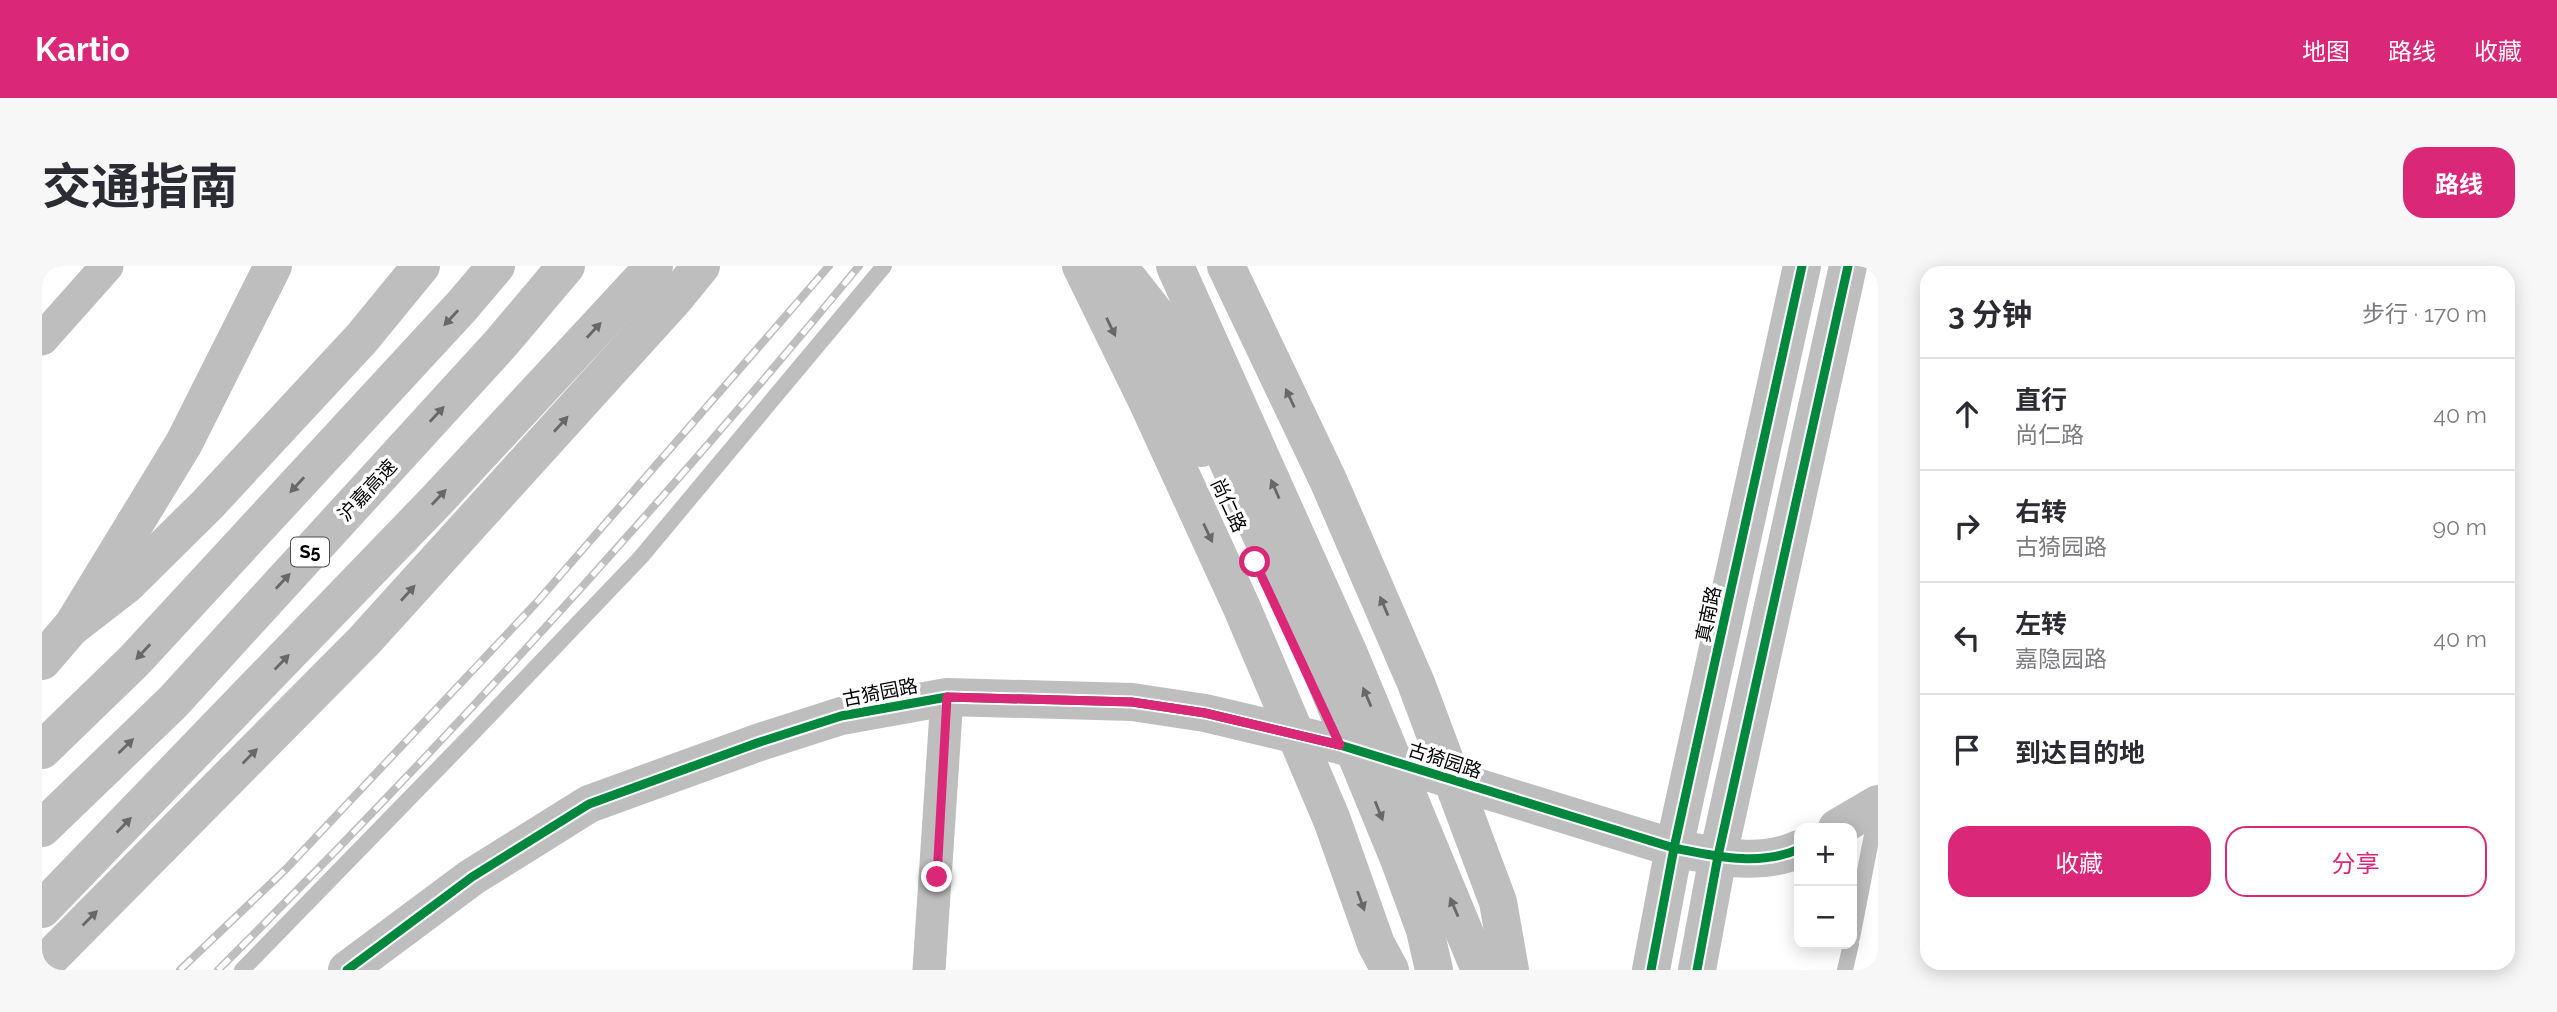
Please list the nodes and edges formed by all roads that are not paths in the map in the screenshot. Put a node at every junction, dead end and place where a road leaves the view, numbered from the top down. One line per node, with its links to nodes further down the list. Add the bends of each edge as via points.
1 (107, 266): 15 (street)
2 (273, 266): 17 (main road, via 177,454 73,625)
3 (421, 266): 16 (main road, via 362,338 208,504 126,585)
4 (496, 266): 20 (main road, one-way to 20, via 134,661)
5 (566, 266): 23 (main road, 沪嘉高速 / S5, one-way to 5, via 173,702)
6 (654, 266): 27 (main road, one-way to 6, via 429,509)
7 (701, 266): 30 (main road, one-way to 7, via 364,641)
8 (884, 266): 31 (lane, via 641,557)
9 (1081, 266): 34 (main road, one-way to 34, via 1242,608)
10 (1117, 266): 19 (main road, 尚仁路); 35 (main road, one-way to 35, via 1169,331 1313,650 1399,859)
11 (1175, 266): 36 (main road, one-way to 11, via 1349,654)
12 (1226, 266): 37 (main road, one-way to 12, via 1498,902 1416,682 1328,480)
13 (1802, 266): 24 (main road, 真南路)
14 (1848, 266): 26 (main road)
15 (42, 339)
16 (42, 650)
17 (42, 661)
18 (947, 697): 19 (main road, 古猗园路, via 1132,702 1205,713); 32 (main road, 古猗园路, via 841,716 589,804 472,877); 33 (street)
19 (1340, 745): 24 (main road, 古猗园路)
20 (42, 751)
21 (1878, 804): 22 (main road); 28 (lane)
22 (1846, 823)
23 (42, 828)
24 (1674, 848): 26 (main road, 古猗园路); 38 (main road, 真南路)
25 (1794, 850): 26 (main road, 古猗园路, via 1759,859)
26 (1718, 856): 39 (main road)
27 (42, 909)
28 (1857, 912)
29 (1850, 949): 40 (lane)
30 (42, 966)
31 (242, 970)
32 (347, 970)
33 (929, 970)
34 (1390, 970)
35 (1434, 970)
36 (1480, 970)
37 (1510, 970)
38 (1651, 970)
39 (1697, 970)
40 (1846, 970)

